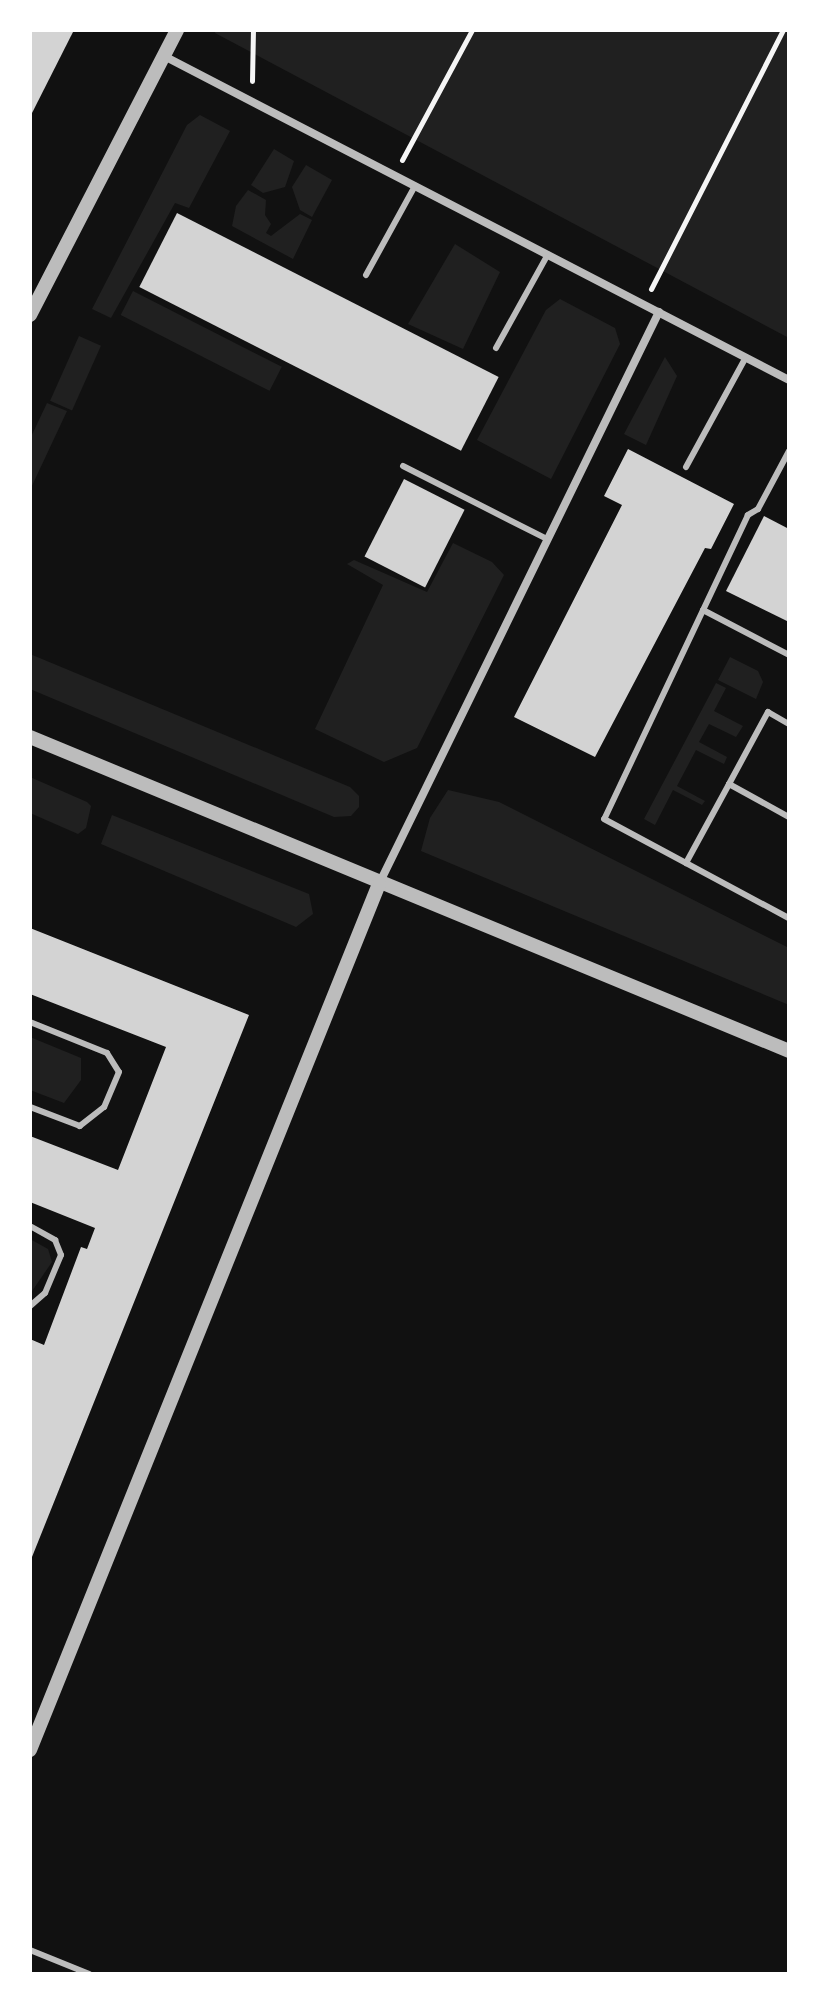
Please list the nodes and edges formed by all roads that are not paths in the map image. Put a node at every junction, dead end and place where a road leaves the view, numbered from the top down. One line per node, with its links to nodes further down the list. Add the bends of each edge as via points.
1 (177, 30): 2 (street)
2 (164, 56): 3 (street); 7 (street)
3 (415, 186): 4 (street); 5 (lane)
4 (548, 254): 6 (street); 8 (lane)
5 (366, 275)
6 (659, 312): 9 (street); 14 (street)
7 (30, 315)
8 (496, 348)
9 (746, 357): 10 (street); 13 (lane)
10 (789, 380)
11 (789, 451): 15 (lane, via 758,509 748,515)
12 (403, 466): 14 (lane)
13 (686, 467)
14 (545, 538): 22 (street)
15 (703, 610): 16 (lane); 21 (lane, via 604,819)
16 (789, 655)
17 (789, 724): 19 (lane, via 768,712)
18 (30, 737): 22 (street)
19 (729, 784): 20 (lane); 21 (lane)
20 (789, 817)
21 (686, 863): 23 (lane)
22 (379, 884): 25 (street); 29 (street)
23 (789, 918)
24 (30, 1022): 26 (lane, via 107,1053 119,1072 104,1107 80,1126)
25 (789, 1051)
26 (30, 1107)
27 (30, 1226): 28 (lane, via 55,1240 61,1255 45,1293)
28 (30, 1306)
29 (30, 1750)
30 (30, 1950): 31 (lane)
31 (89, 1974)

